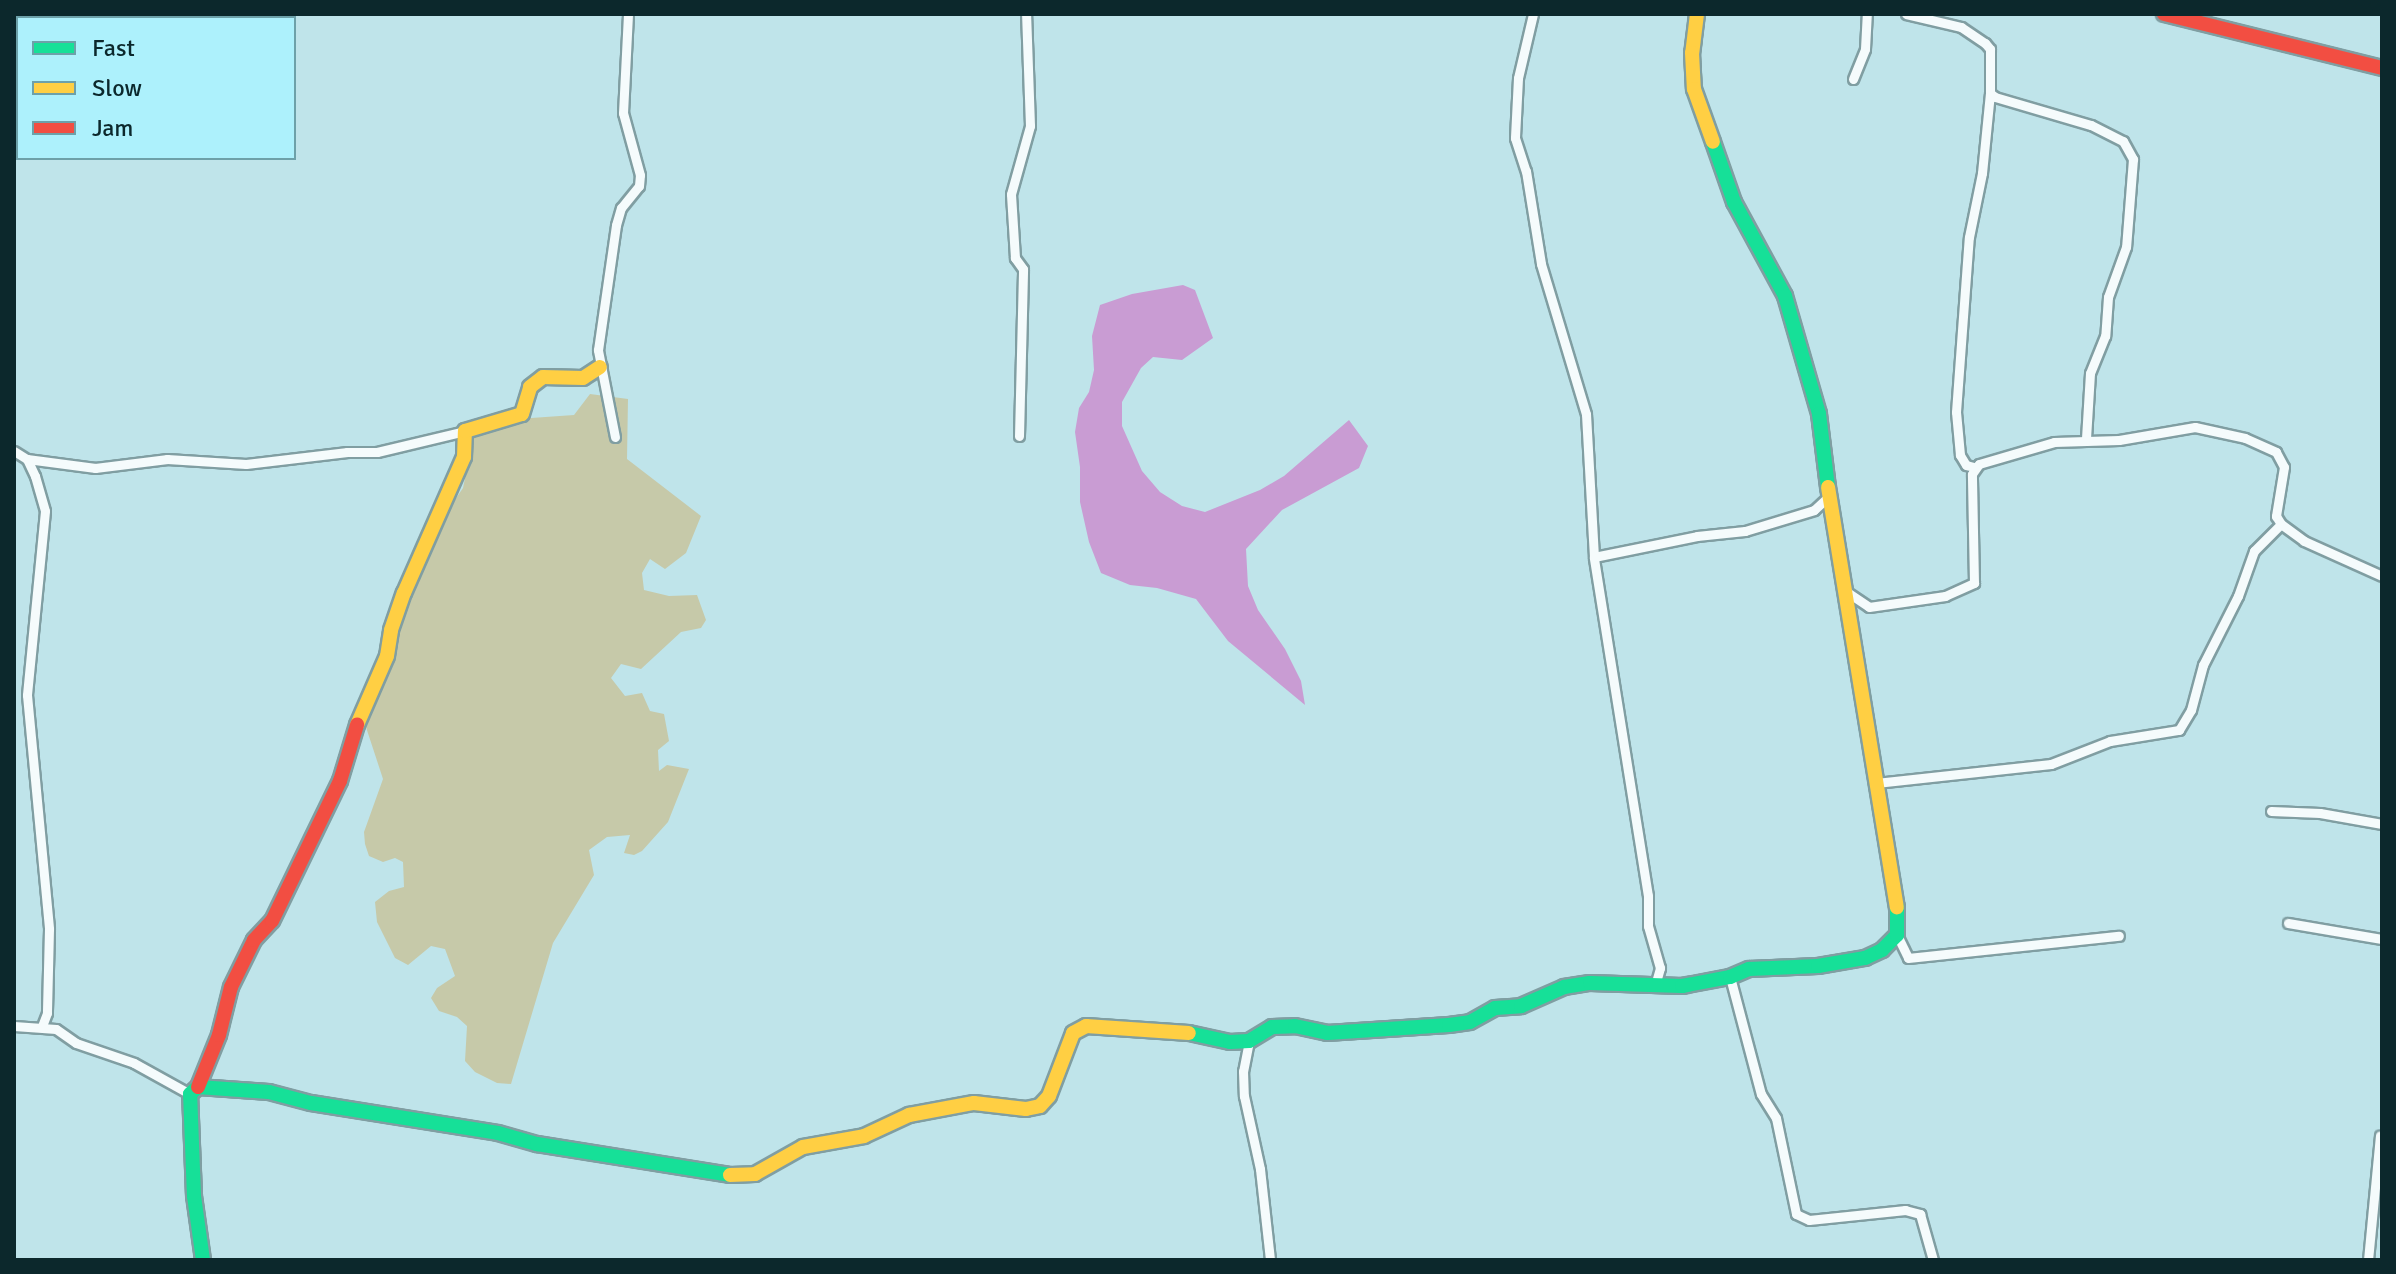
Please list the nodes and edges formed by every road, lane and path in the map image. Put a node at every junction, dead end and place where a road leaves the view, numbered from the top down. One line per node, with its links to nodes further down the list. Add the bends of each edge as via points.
1 (628, 14): 11 (street, via 623,113 640,175 616,225)
2 (1026, 14): 13 (street, via 1030,126 1011,194 1015,258 1023,269)
3 (1533, 14): 21 (street, via 1518,78 1515,138 1526,171 1541,264 1586,414)
4 (1697, 14): 19 (main road, via 1694,89 1734,202 1785,296 1819,414)
5 (1867, 14): 9 (street, via 1865,49)
6 (1906, 14): 10 (street, via 1961,27 1985,43 1990,49)
7 (2164, 14): 8 (main road)
8 (2382, 68)
9 (1853, 79)
10 (1990, 93): 15 (street, via 2005,102 2091,125 2123,141 2133,159 2126,247 2108,297 2105,336 2090,373); 18 (street, via 1969,237 1956,412 1960,455)
11 (600, 367): 12 (main road, via 583,378 543,377 530,387 522,414); 14 (street)
12 (465, 431): 17 (street, via 377,452 246,464 167,459 95,468); 36 (main road, via 464,457 404,593 387,656 360,714 340,781 272,921 254,940 231,987 219,1035)
13 (1019, 436)
14 (615, 437)
15 (2086, 439): 18 (street, via 2054,442); 20 (street, via 2119,440 2195,427 2259,442 2276,452 2284,467 2276,516)
16 (14, 451): 17 (street)
17 (27, 459): 34 (street, via 45,511 27,684 49,929 47,1013)
18 (1974, 467): 23 (street, via 1974,583 1945,596 1869,607)
19 (1829, 496): 21 (street, via 1814,510 1745,531); 23 (main road)
20 (2281, 524): 22 (street, via 2304,541); 24 (street, via 2254,551 2179,730 2110,741 2051,764)
21 (1594, 557): 32 (street, via 1648,896 1648,926 1660,968)
22 (2382, 576)
23 (1844, 590): 24 (main road)
24 (1876, 783): 28 (main road)
25 (2271, 811): 26 (street)
26 (2382, 824)
27 (2288, 923): 30 (street)
28 (1897, 935): 29 (street, via 1908,958); 31 (main road, via 1865,958 1749,969)
29 (2119, 936)
30 (2382, 939)
31 (1730, 977): 32 (main road, via 1682,986); 40 (street, via 1761,1094 1776,1118 1796,1214 1809,1220 1905,1210 1920,1214)
32 (1656, 982): 35 (main road, via 1564,987 1521,1006 1495,1008 1470,1022 1327,1033 1272,1027)
33 (14, 1026): 34 (street)
34 (42, 1026): 36 (street)
35 (1249, 1041): 36 (main road, via 1086,1026 1073,1033 1049,1096 1040,1106 974,1103 909,1115 864,1136 803,1147 740,1177 617,1159 269,1092); 39 (street, via 1244,1096 1260,1169)
36 (194, 1090): 38 (main road, via 194,1196)
37 (2380, 1136): 41 (street)
38 (203, 1260)
39 (1270, 1260)
40 (1933, 1260)
41 (2368, 1260)

